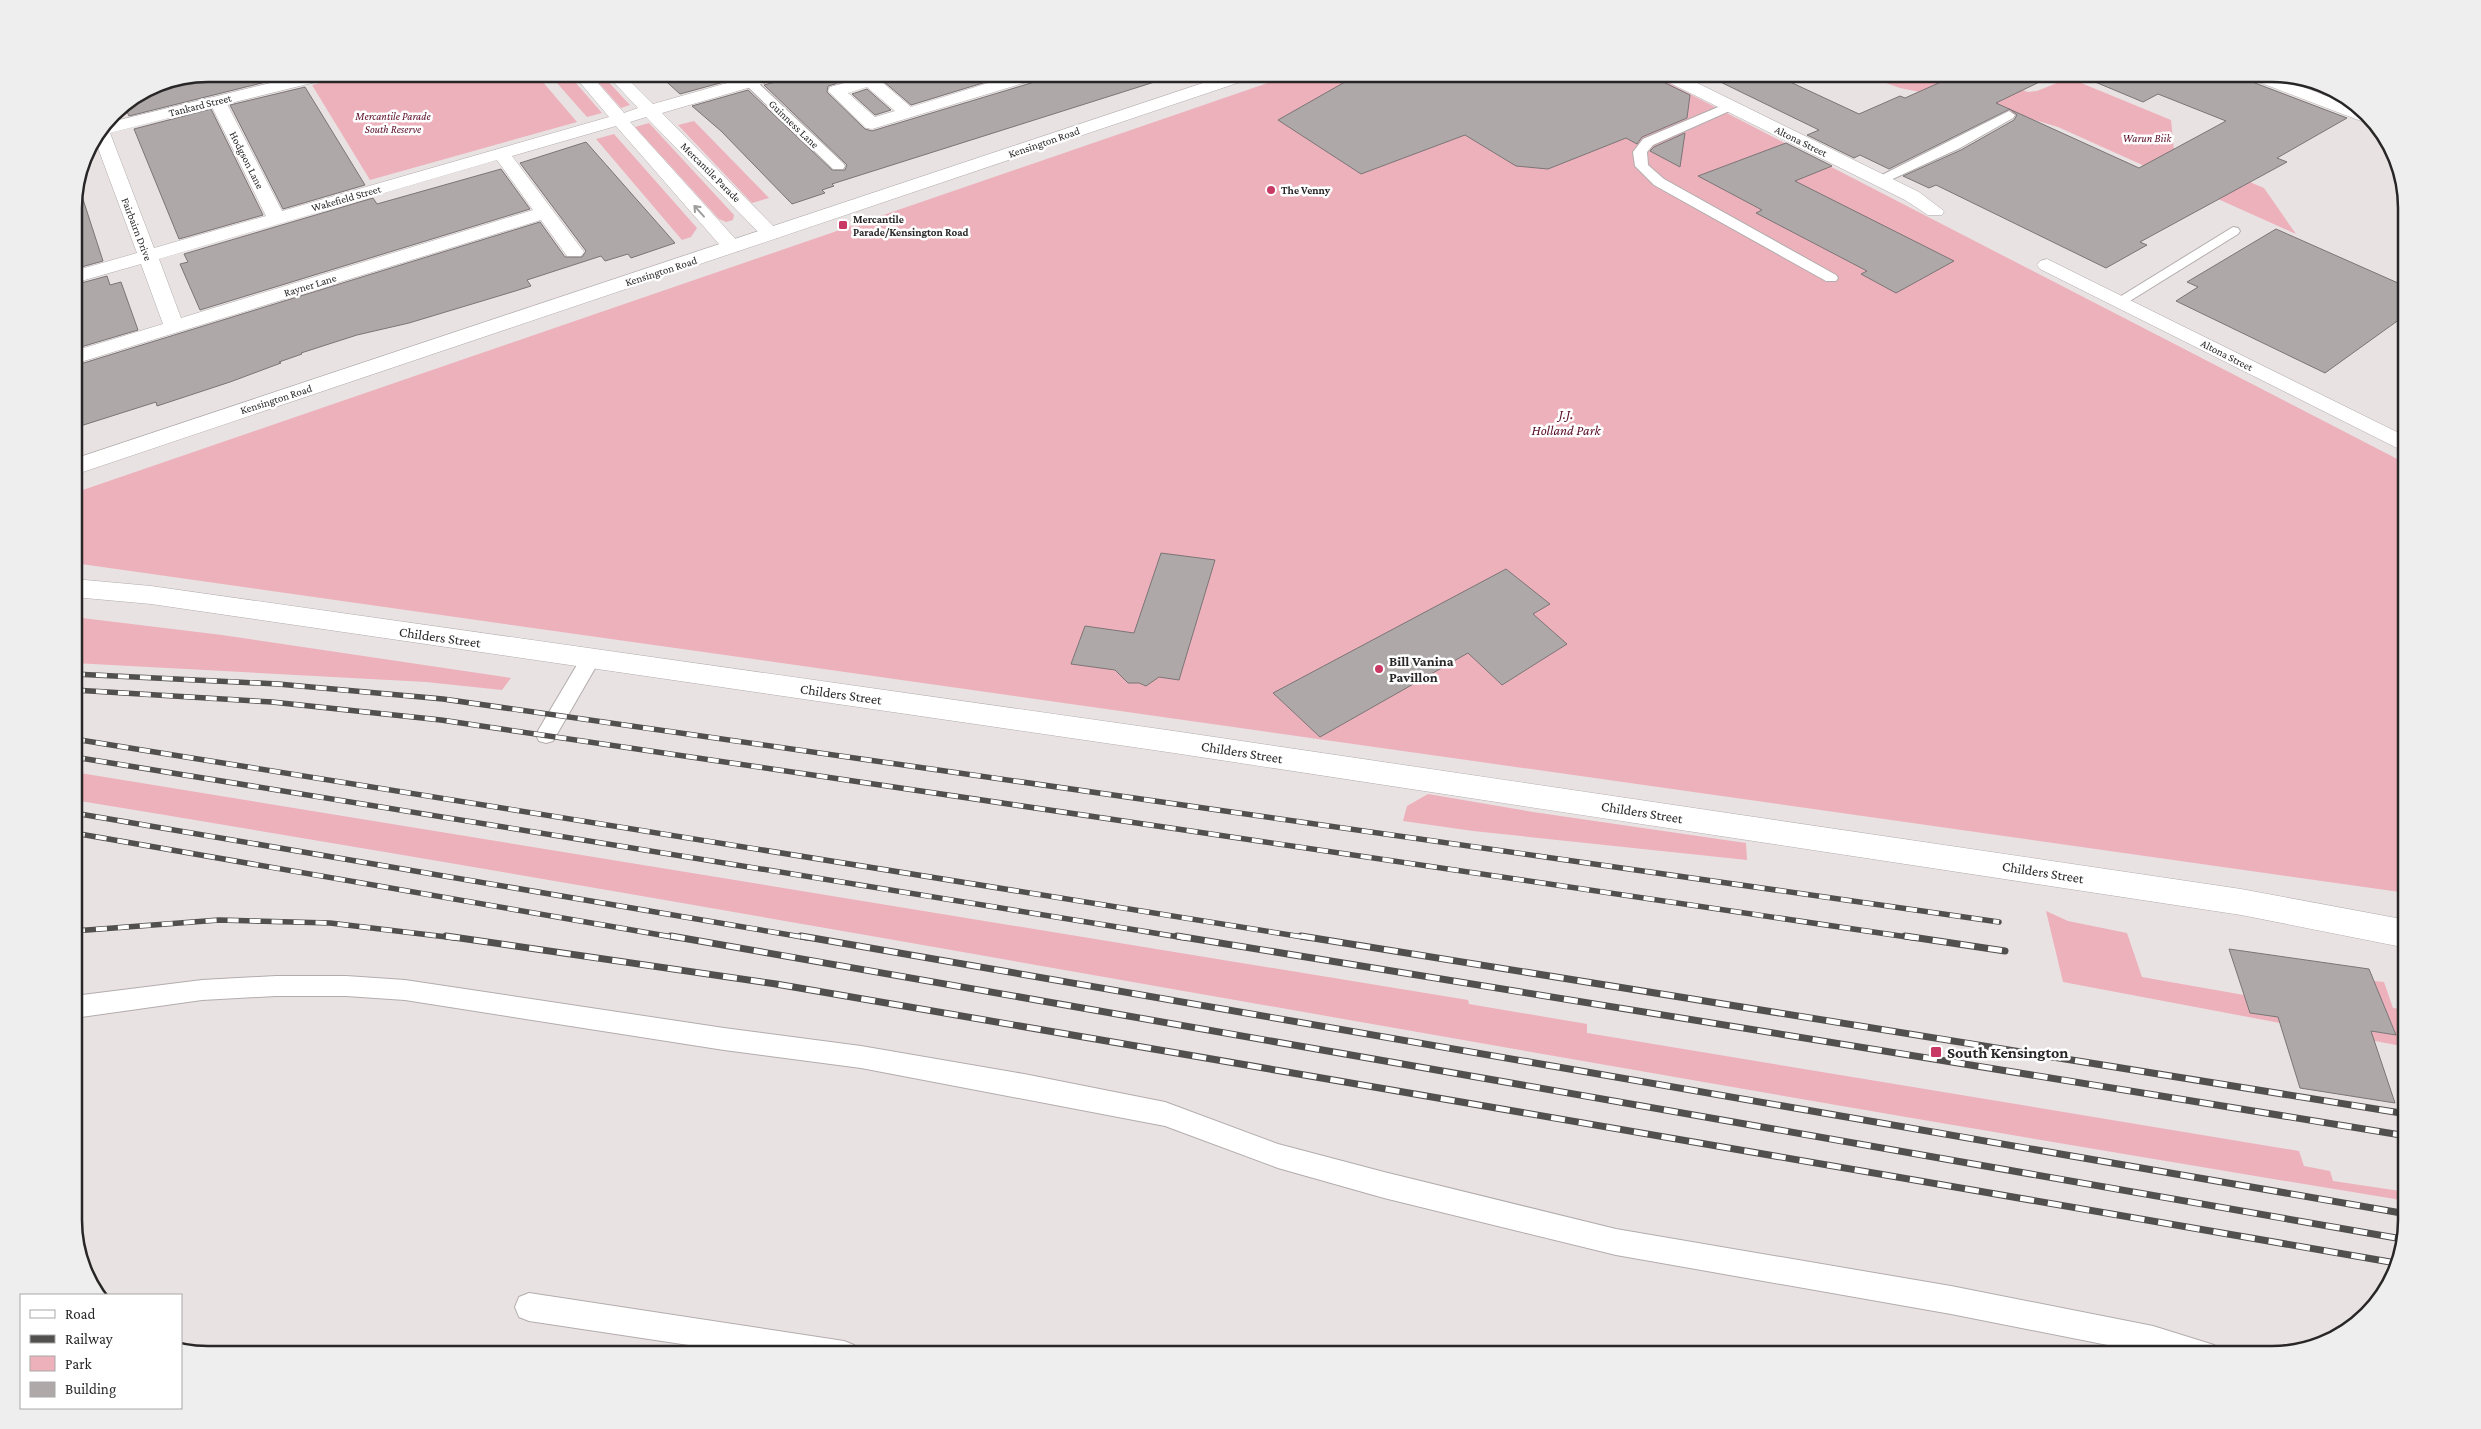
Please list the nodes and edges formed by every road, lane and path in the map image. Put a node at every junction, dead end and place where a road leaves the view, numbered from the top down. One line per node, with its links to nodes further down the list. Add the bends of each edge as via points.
1 (290, 83): 12 (street, Tankard Street)
2 (588, 83): 18 (street)
3 (623, 83): 14 (street, Mercantile Parade)
4 (742, 83): 14 (street)
5 (751, 83): 22 (lane, Guinness Lane)
6 (849, 83): 16 (street, via 836,92 872,124)
7 (872, 83): 16 (street)
8 (1005, 83): 16 (street)
9 (1219, 83): 28 (street, Kensington Road)
10 (1684, 83): 13 (street, Altona Street)
11 (2279, 83): 15 (street)
12 (217, 101): 19 (street, Tankard Street); 26 (street, Hodgson Lane)
13 (1730, 106): 23 (street, Altona Street); 34 (lane, via 1652,140 1640,152 1642,166 1655,180)
14 (649, 110): 18 (street); 28 (street, Mercantile Parade)
15 (2351, 111)
16 (908, 113)
17 (2009, 115): 23 (lane, via 1955,145)
18 (618, 119): 21 (street, Wakefield Street); 29 (street, one-way to 18)
19 (112, 128)
20 (105, 138): 31 (street, Fairbairn Drive)
21 (501, 154): 25 (street); 26 (street, Wakefield Street)
22 (838, 166)
23 (1879, 180): 24 (street, Altona Street)
24 (1935, 211)
25 (545, 212): 30 (street); 36 (street, Rayner Lane)
26 (277, 219): 31 (street, Wakefield Street)
27 (2233, 231): 35 (lane)
28 (771, 234): 29 (street, Kensington Road)
29 (732, 247): 39 (street, Kensington Road)
30 (574, 252)
31 (147, 256): 33 (street, Wakefield Street); 36 (street, Fairbairn Drive)
32 (2048, 265): 35 (street, Altona Street)
33 (83, 274)
34 (1832, 278)
35 (2120, 301): 38 (street, Altona Street)
36 (174, 326): 37 (street, Rayner Lane)
37 (83, 355)
38 (2398, 441)
39 (83, 464)
40 (83, 589): 41 (street, Childers Street)
41 (591, 658): 42 (lane); 43 (street, Childers Street, via 2221,899)
42 (546, 736)
43 (2398, 932)
44 (83, 1005): 47 (lane, via 220,989 276,986 385,988 861,1057 1165,1114 1278,1156 1616,1242 1951,1300)
45 (529, 1307): 46 (lane)
46 (785, 1346)
47 (2173, 1346)

